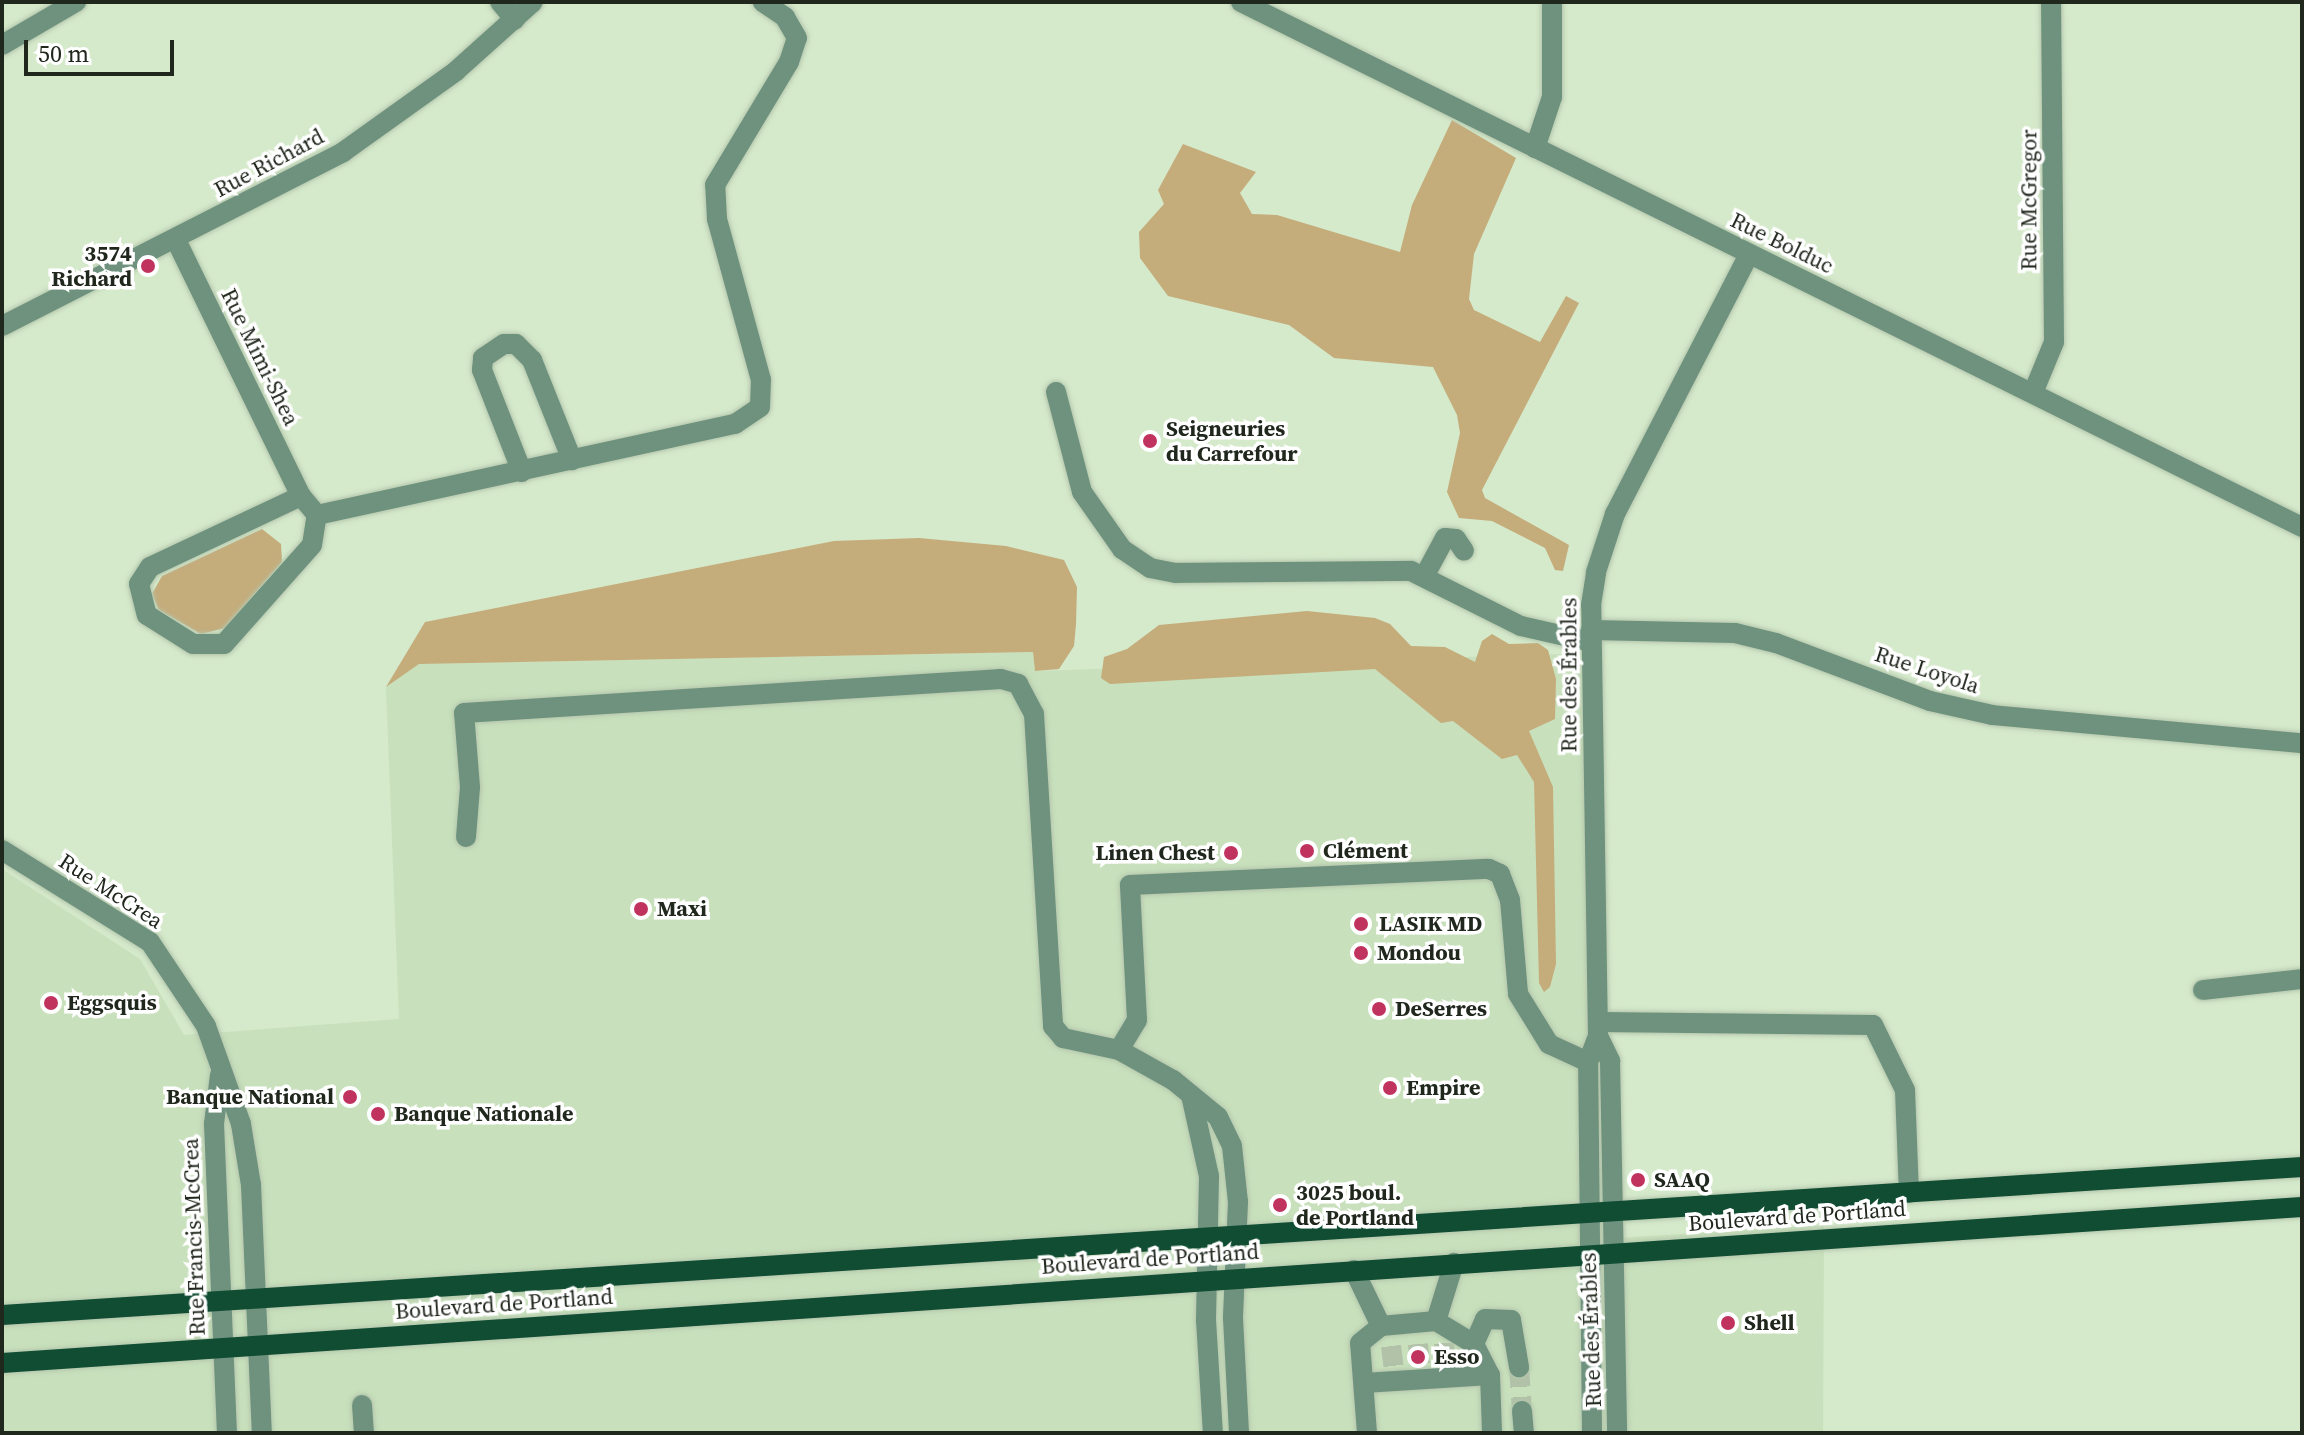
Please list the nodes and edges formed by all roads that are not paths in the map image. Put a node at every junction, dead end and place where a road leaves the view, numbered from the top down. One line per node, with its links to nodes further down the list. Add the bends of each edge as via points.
1 (76, 2): 9 (street)
2 (500, 2): 8 (street)
3 (533, 2): 8 (street, Rue Richard)
4 (763, 2): 16 (street, via 794,27 795,50 722,171 714,200 761,380 760,407 735,424)
5 (1241, 2): 10 (street, Rue Bolduc)
6 (1552, 2): 10 (street, via 1550,112)
7 (2051, 2): 15 (street, Rue McGregor, via 2054,342)
8 (515, 20): 11 (street, Rue Richard, via 456,71 343,152)
9 (2, 45)
10 (1535, 148): 12 (street, Rue Bolduc)
11 (176, 240): 13 (street, Rue Richard); 18 (street, Rue Mimi-Shea)
12 (1749, 254): 15 (street, Rue Bolduc); 23 (street, Rue des Érables, via 1615,514 1596,572)
13 (2, 326)
14 (1056, 392): 22 (street, Rue Loyola, via 1082,492 1122,549 1150,568 1176,573 1396,569)
15 (2033, 393): 20 (street, Rue Bolduc)
16 (572, 460): 17 (street); 17 (street, via 532,360 516,344 504,344 483,358 482,370)
17 (522, 472): 19 (street)
18 (301, 496): 19 (street, Rue Mimi-Shea); 19 (street, via 150,567 139,584 147,615 193,644 224,644 312,545)
19 (317, 515)
20 (2302, 527)
21 (1464, 551): 22 (street, via 1456,539 1445,538)
22 (1425, 575): 23 (street, Rue Loyola, via 1521,626)
23 (1591, 636): 24 (street, Rue Loyola, via 1735,633 1776,643 1930,701 1992,715); 29 (street, Rue des Érables)
24 (2302, 743)
25 (466, 837): 30 (street, via 470,787 464,713 1009,680 1028,697 1034,714 1053,1026 1063,1038)
26 (2, 850): 32 (street, Rue McCrea, via 150,942 195,1005)
27 (2302, 979): 28 (street)
28 (2203, 990)
29 (1598, 1029): 31 (street, Rue des Érables); 35 (street, via 1873,1025 1905,1090); 37 (street, Rue des Érables, via 1610,1061)
30 (1119, 1050): 31 (street, via 1137,1020 1130,885 1489,869 1500,874 1510,900 1518,994 1549,1044); 33 (street)
31 (1588, 1062): 38 (street, Rue des Érables)
32 (221, 1071): 47 (street, via 243,1139); 48 (street, Rue Francis-McCrea, via 214,1124)
33 (1191, 1095): 39 (street, via 1218,1117 1232,1146); 40 (street, via 1209,1176)
34 (2302, 1167): 35 (main road, Boulevard de Portland)
35 (1909, 1193): 37 (main road, Boulevard de Portland)
36 (2302, 1207): 41 (main road, Boulevard de Portland)
37 (1612, 1212): 38 (main road, Boulevard de Portland); 41 (street, Rue des Érables)
38 (1591, 1213): 39 (main road, Boulevard de Portland); 42 (street, Rue des Érables)
39 (1237, 1237): 40 (main road, Boulevard de Portland); 45 (street)
40 (1209, 1238): 46 (street); 47 (main road, Boulevard de Portland)
41 (1612, 1253): 42 (main road, Boulevard de Portland); 71 (street, Rue des Érables)
42 (1591, 1254): 43 (main road, Boulevard de Portland); 70 (street, Rue des Érables)
43 (1454, 1263): 44 (main road, Boulevard de Portland); 50 (street)
44 (1354, 1270): 45 (main road, Boulevard de Portland); 51 (street)
45 (1235, 1278): 46 (main road, Boulevard de Portland); 66 (street)
46 (1207, 1280): 54 (main road, Boulevard de Portland); 65 (street)
47 (259, 1298): 48 (main road, Boulevard de Portland); 54 (street)
48 (220, 1301): 49 (main road, Boulevard de Portland); 55 (street, Rue Francis-McCrea)
49 (2, 1315)
50 (1435, 1328): 51 (street); 52 (street); 53 (street)
51 (1387, 1333): 59 (street, via 1360,1343)
52 (1418, 1344)
53 (1474, 1344): 57 (street, via 1485,1319 1511,1320); 58 (street)
54 (260, 1345): 55 (main road, Boulevard de Portland); 63 (street)
55 (222, 1347): 56 (main road, Boulevard de Portland); 62 (street, Rue Francis-McCrea)
56 (2, 1363)
57 (1519, 1367)
58 (1490, 1375): 59 (street, via 1421,1373); 68 (street)
59 (1364, 1383): 67 (street)
60 (362, 1405): 64 (street)
61 (1522, 1411): 69 (street)
62 (227, 1433)
63 (262, 1433)
64 (364, 1433)
65 (1213, 1433)
66 (1239, 1433)
67 (1367, 1433)
68 (1492, 1433)
69 (1524, 1433)
70 (1592, 1433)
71 (1617, 1433)

